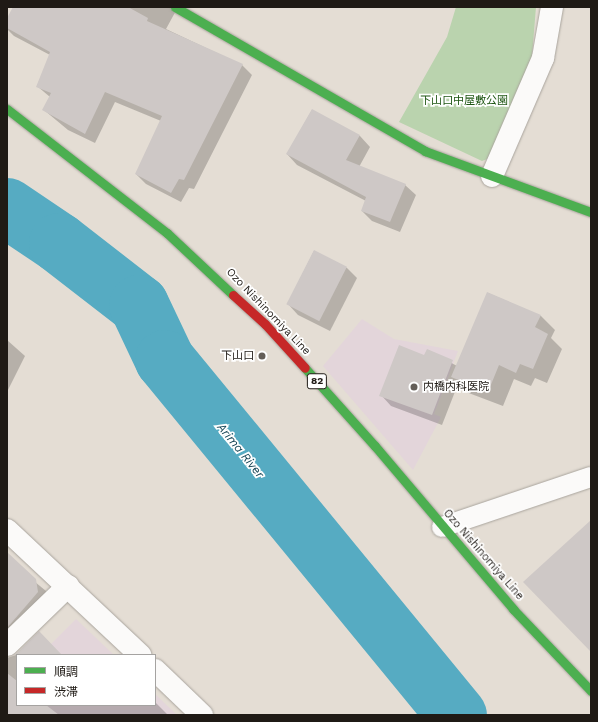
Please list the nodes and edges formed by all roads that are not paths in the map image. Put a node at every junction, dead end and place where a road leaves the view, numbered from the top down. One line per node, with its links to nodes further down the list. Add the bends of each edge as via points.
1 (552, 7): 4 (street, via 543,58)
2 (179, 8): 4 (main road, via 425,151)
3 (7, 109): 7 (main road, Ozo Nishinomiya Line / 82, via 105,182 226,286 298,360)
4 (492, 176): 5 (main road)
5 (591, 212)
6 (591, 477): 7 (lane)
7 (442, 527): 13 (main road, Ozo Nishinomiya Line / 82, via 513,609)
8 (7, 530): 9 (street)
9 (68, 586): 10 (street); 11 (street)
10 (7, 645)
11 (139, 654)
12 (156, 671): 14 (street)
13 (591, 691)
14 (202, 715)

